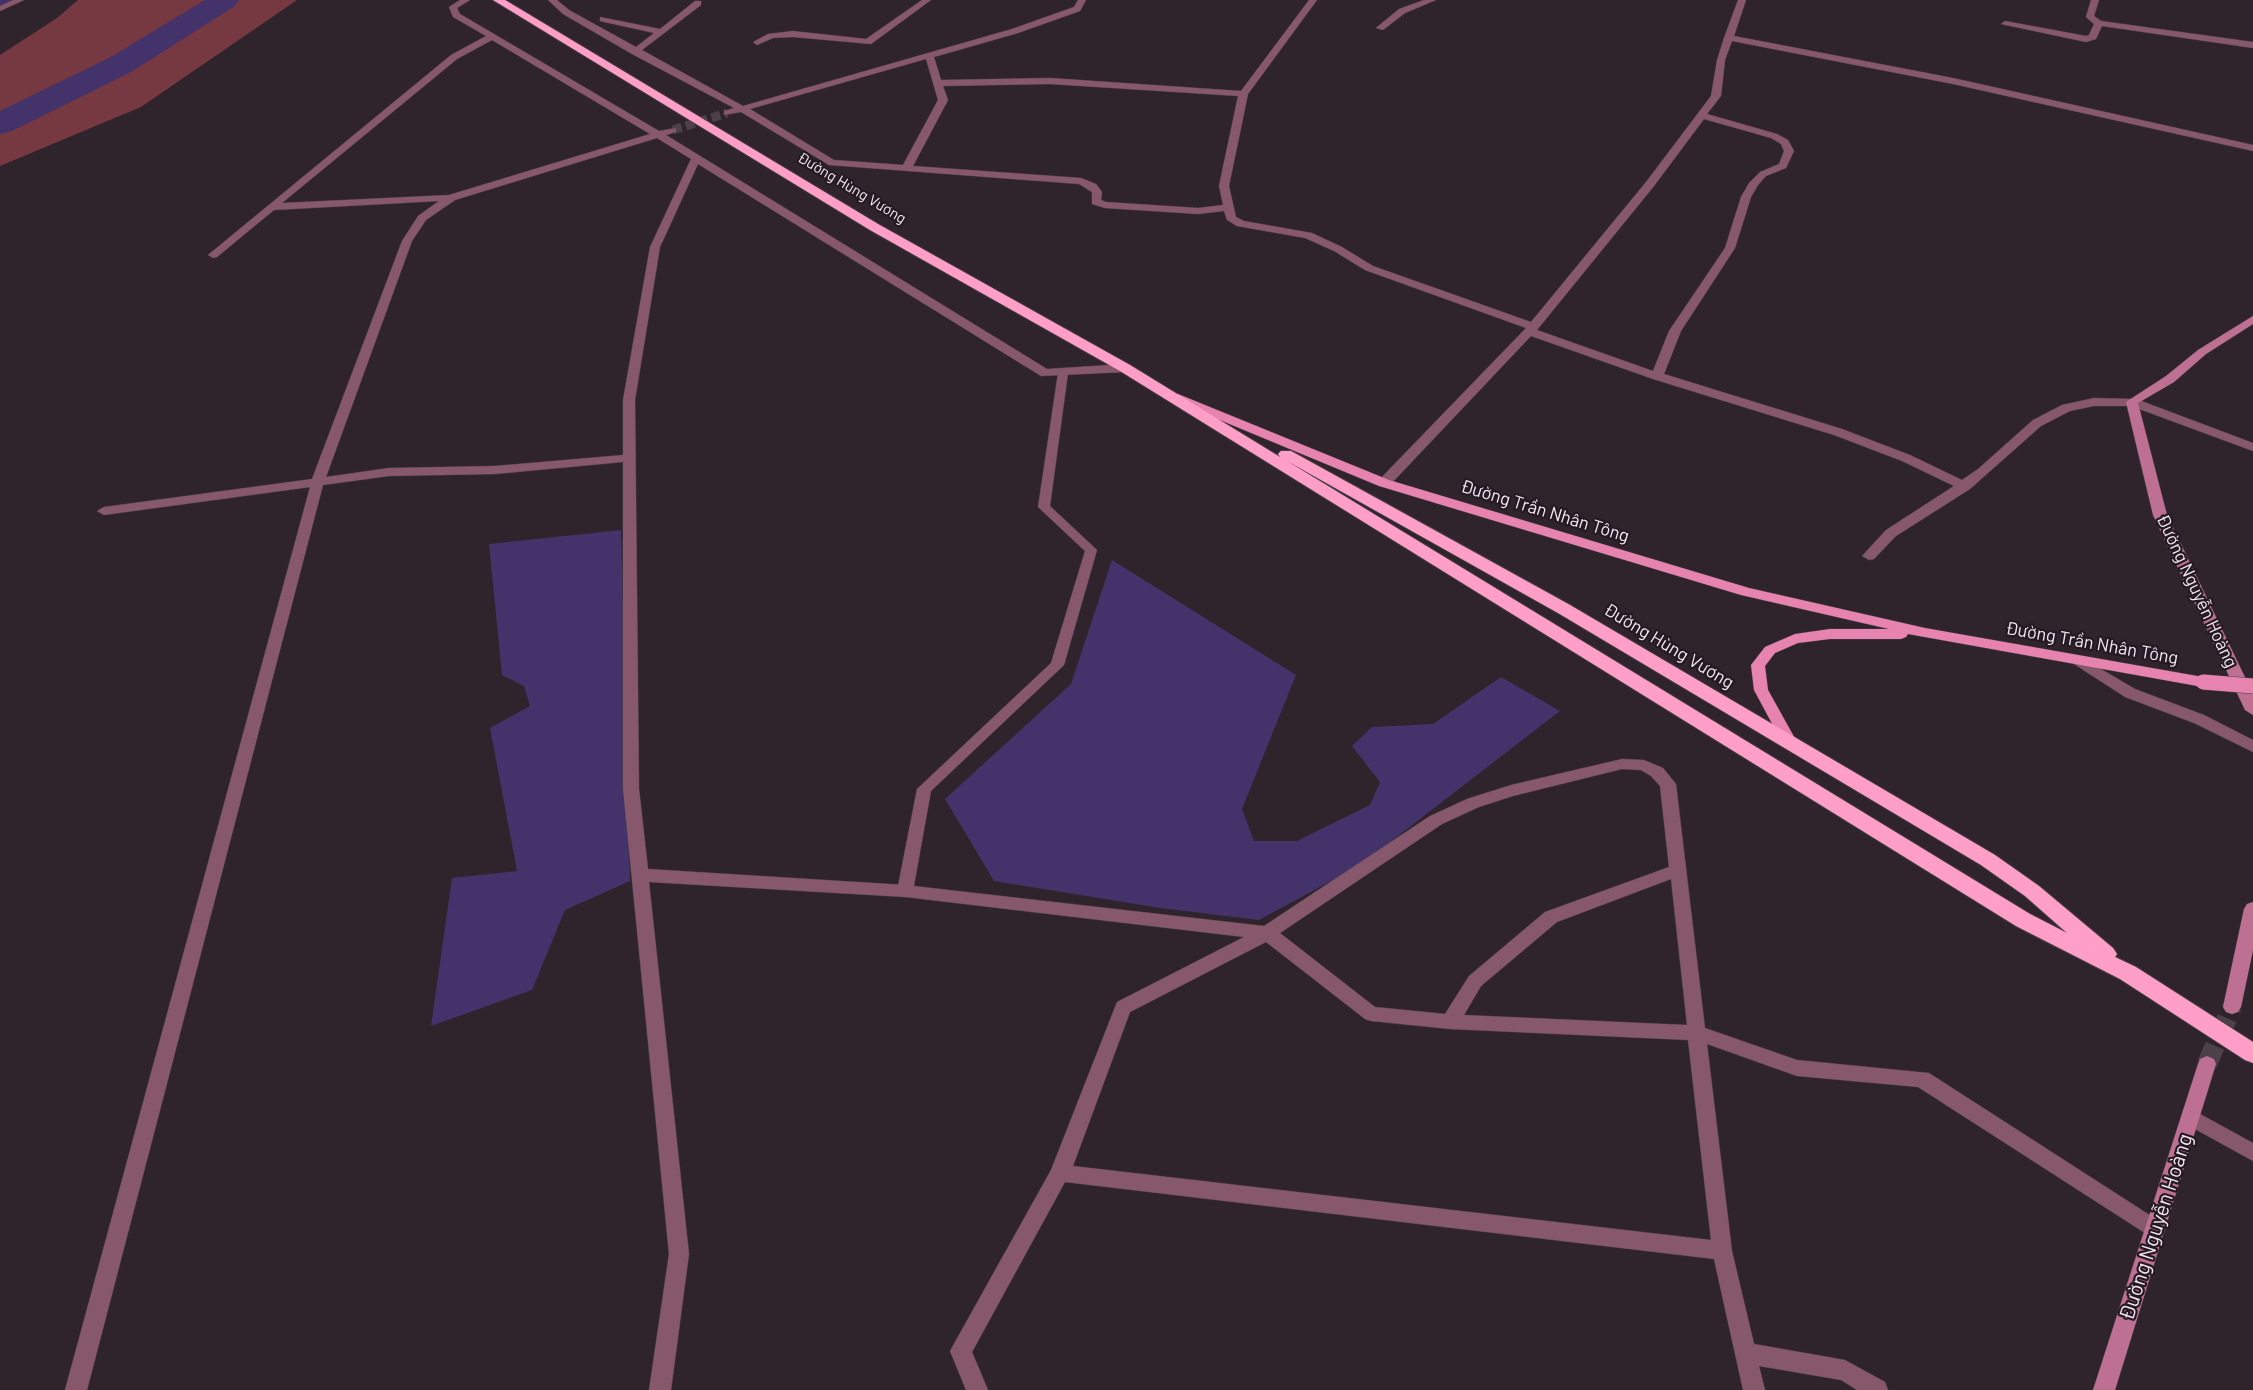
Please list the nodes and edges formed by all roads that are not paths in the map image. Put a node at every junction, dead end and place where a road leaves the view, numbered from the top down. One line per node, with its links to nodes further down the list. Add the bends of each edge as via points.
1 (20, 0): 12 (street)
2 (466, 0): 18 (street, via 455,4 453,12)
3 (498, 0): 40 (highway, Đường Hùng Vương, via 874,227)
4 (552, 0): 22 (street)
5 (927, 0): 20 (street, via 868,42 793,34)
6 (1082, 0): 23 (street, via 1077,9 1053,18)
7 (1313, 0): 25 (street)
8 (1432, 0): 16 (street, via 1402,11)
9 (1742, 0): 19 (street)
10 (2096, 0): 14 (street, via 2090,17)
11 (698, 3): 17 (street)
12 (0, 9)
13 (603, 19): 17 (street)
14 (2099, 23): 15 (street, via 2093,37 2086,39); 21 (street)
15 (2005, 24)
16 (1380, 28)
17 (663, 32): 22 (street)
18 (491, 37): 30 (street); 35 (street, via 454,57)
19 (1728, 38): 28 (street, via 1716,96); 31 (street, via 1953,81)
20 (757, 42)
21 (2253, 45)
22 (635, 52): 26 (street)
23 (929, 56): 24 (street); 26 (street)
24 (938, 83): 25 (street, via 1072,82); 33 (street, via 943,100)
25 (1244, 94): 36 (street, via 1224,186)
26 (744, 110): 27 (street); 33 (street, via 832,163)
27 (727, 113)
28 (1701, 115): 39 (street); 42 (street, via 1774,136 1785,142 1789,151 1783,166 1763,174 1754,183 1730,248 1675,331)
29 (673, 130): 30 (street)
30 (657, 134): 32 (street); 34 (street)
31 (2253, 148)
32 (696, 159): 41 (street, via 1045,373); 46 (street, via 655,247 629,400)
33 (906, 169): 36 (street, via 1081,181 1092,186 1096,202 1105,205 1198,211)
34 (451, 198): 35 (street); 47 (street, via 422,218 407,241)
35 (272, 207): 37 (street)
36 (1228, 208): 39 (street, via 1237,222 1308,235 1369,268)
37 (213, 255)
38 (2253, 319): 44 (street)
39 (1531, 329): 42 (street); 48 (street)
40 (1125, 368): 41 (street); 43 (highway, Đường Hùng Vương)
41 (1063, 373): 60 (lane, via 1044,507 1091,550 1057,665 924,789)
42 (1657, 376): 49 (street, via 1838,432)
43 (1165, 392): 48 (main road, Đường Trần Nhân Tông); 56 (highway, Đường Hùng Vương, via 1452,545); 64 (highway, Đường Hùng Vương, via 2023,920)
44 (2132, 402): 45 (street); 49 (street, via 2080,404 2050,415); 55 (street, Đường Nguyễn Hoàng, via 2160,515)
45 (2253, 447)
46 (629, 458): 47 (street, via 495,471 389,472); 59 (street, via 631,789)
47 (318, 481): 50 (street); 76 (street)
48 (1384, 483): 52 (main road, Đường Trần Nhân Tông, via 1746,592)
49 (1965, 486): 51 (street, via 1891,533)
50 (104, 511)
51 (1869, 556)
52 (1925, 633): 53 (main road, Đường Trần Nhân Tông); 56 (main road, Đường Trần Nhân Tông, via 1830,634 1796,639 1770,650 1758,666 1761,690)
53 (2079, 661): 54 (main road, Đường Trần Nhân Tông, bridge, via 2203,682); 57 (street, via 2130,693 2199,719)
54 (2253, 686)
55 (2253, 710)
56 (1789, 742): 64 (highway, Đường Hùng Vương, via 1988,860 2032,891)
57 (2253, 747)
58 (1678, 870): 62 (street, via 1668,784 1644,765 1622,765 1511,791 1436,820); 66 (street, via 1551,917 1475,981); 67 (street)
59 (640, 875): 60 (street); 77 (street, via 679,1254)
60 (905, 891): 62 (street)
61 (2253, 909): 63 (street)
62 (1267, 933): 66 (street, via 1371,1014); 72 (street, via 1123,1007)
63 (2247, 966): 65 (street)
64 (2128, 973): 68 (highway, Đường Hùng Vương)
65 (2232, 1007)
66 (1450, 1022): 67 (street)
67 (1697, 1033): 73 (street, via 1797,1068 1922,1079); 74 (street)
68 (2253, 1054)
69 (2207, 1064): 70 (street, Đường Nguyễn Hoàng)
70 (2191, 1117): 71 (street); 73 (street, Đường Nguyễn Hoàng)
71 (2253, 1153)
72 (1060, 1173): 74 (street); 78 (street, via 961,1351)
73 (2155, 1229): 81 (street, Đường Nguyễn Hoàng)
74 (1722, 1251): 75 (street)
75 (1745, 1353): 79 (street); 80 (street, via 1845,1370)
76 (76, 1390)
77 (660, 1390)
78 (976, 1390)
79 (1754, 1390)
80 (1877, 1390)
81 (2104, 1390)

